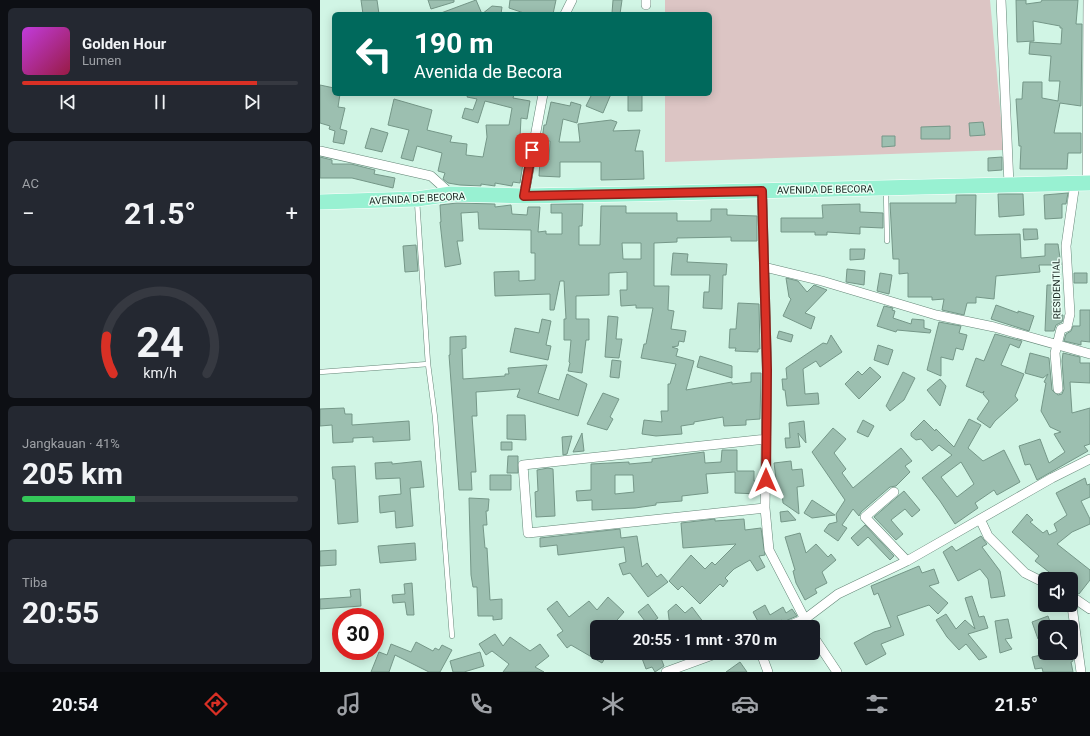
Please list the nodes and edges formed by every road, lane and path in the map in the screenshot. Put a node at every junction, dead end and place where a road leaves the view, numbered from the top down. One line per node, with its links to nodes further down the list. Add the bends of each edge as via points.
1 (572, 0): 4 (street)
2 (1001, 0): 8 (street)
3 (1088, 0): 7 (street, RESIDENTIAL)
4 (566, 12)
5 (543, 96): 12 (street)
6 (320, 151): 11 (street, via 431,176)
7 (1084, 183): 8 (main road, AVENIDA DE BECORA); 17 (street, RESIDENTIAL, via 1066,246 1070,314 1067,327 1061,329)
8 (1009, 185): 9 (main road, AVENIDA DE BECORA)
9 (886, 188): 10 (main road, AVENIDA DE BECORA); 15 (lane)
10 (762, 191): 12 (main road, AVENIDA DE BECORA); 16 (street)
11 (451, 194): 12 (main road, AVENIDA DE BECORA); 13 (main road, AVENIDA DE BECORA)
12 (524, 196)
13 (417, 199): 14 (main road, AVENIDA DE BECORA); 19 (lane)
14 (320, 202)
15 (887, 240)
16 (764, 267): 17 (street, via 822,281 936,315); 22 (street)
17 (1057, 344): 18 (street); 21 (street, RESIDENTIAL, via 1055,353)
18 (1090, 354)
19 (428, 364): 20 (lane); 34 (lane, via 435,417)
20 (320, 372)
21 (1058, 389)
22 (766, 439): 25 (street); 25 (street, via 523,465 528,533)
23 (1090, 459): 26 (street)
24 (894, 492): 27 (street, via 865,517)
25 (765, 508): 32 (street, via 769,550)
26 (980, 520): 27 (street); 28 (street, via 993,542 1026,573)
27 (907, 562): 33 (street, via 838,594)
28 (1038, 579)
29 (1078, 601): 30 (street)
30 (1090, 609)
31 (1073, 612): 41 (street)
32 (805, 620)
33 (810, 620)
34 (452, 636)
35 (820, 646): 40 (street)
36 (699, 660): 38 (street)
37 (764, 660): 39 (street)
38 (666, 672)
39 (768, 672)
40 (838, 672)
41 (1081, 672)

